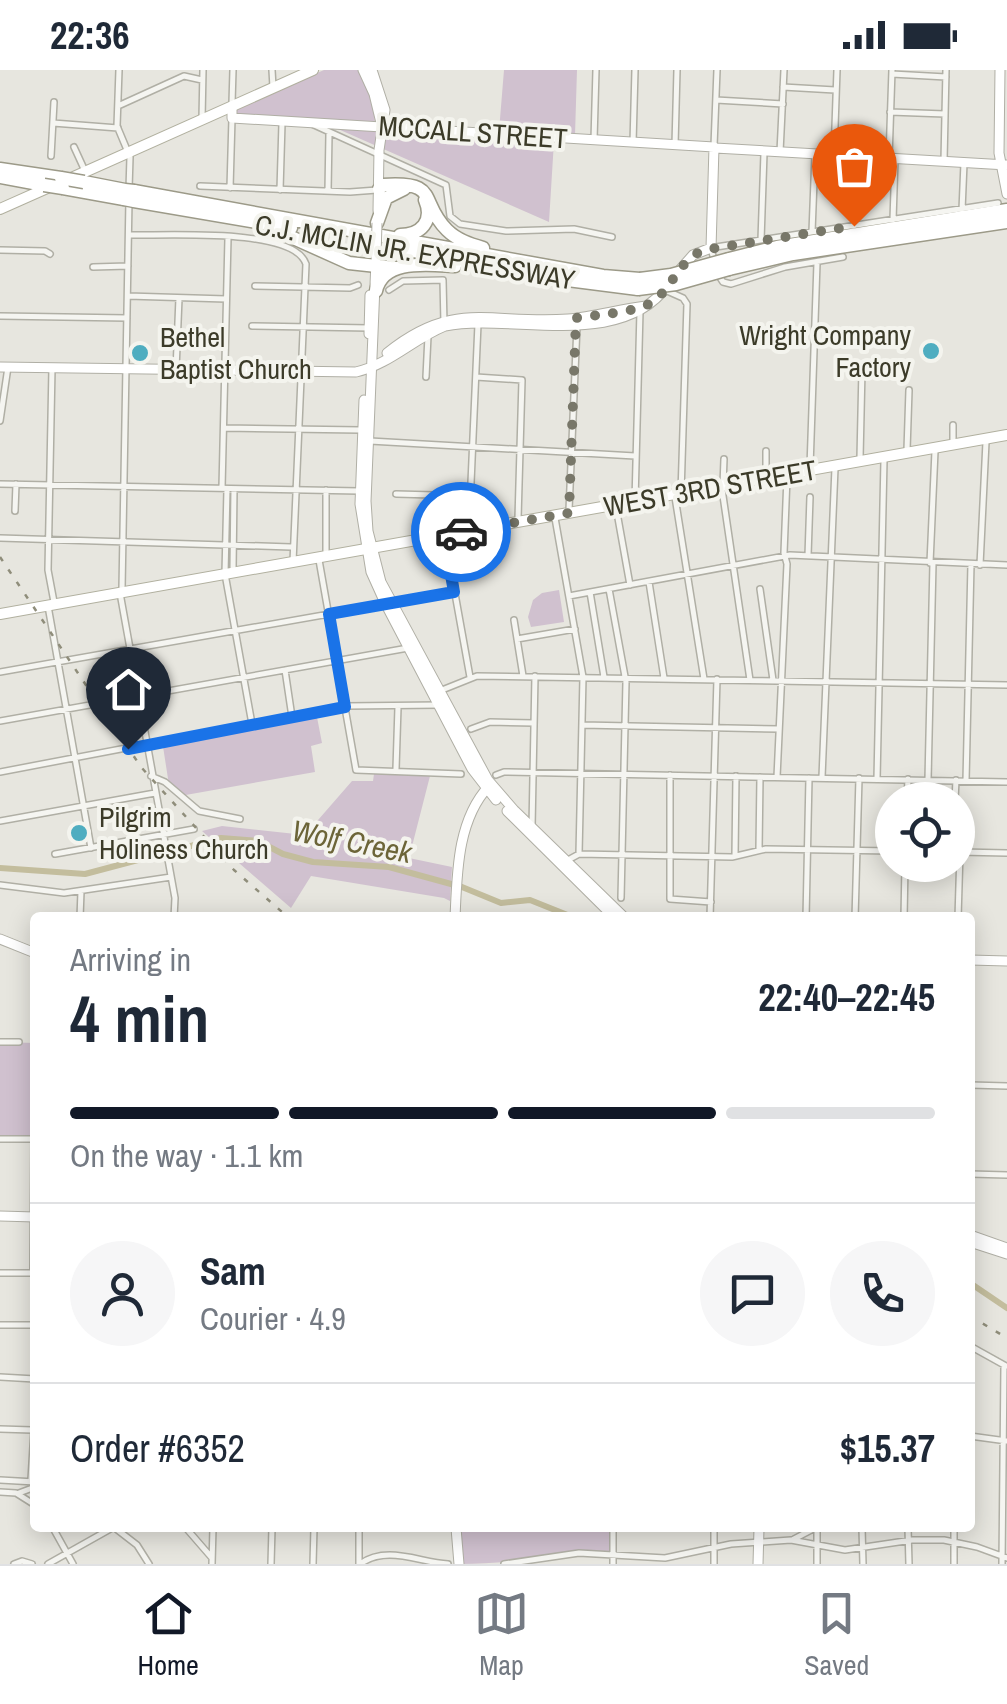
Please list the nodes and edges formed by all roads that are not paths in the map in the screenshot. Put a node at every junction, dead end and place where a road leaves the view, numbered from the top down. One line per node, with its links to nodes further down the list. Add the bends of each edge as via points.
1 (118, 70): 24 (street)
2 (202, 70): 17 (street)
3 (233, 70): 25 (street)
4 (272, 70): 19 (street)
5 (363, 70): 32 (street)
6 (372, 70): 32 (street, via 384,102)
7 (596, 70): 35 (street)
8 (635, 70): 36 (street)
9 (677, 70): 37 (street)
10 (717, 70): 21 (street)
11 (784, 70): 18 (street)
12 (837, 70): 20 (street)
13 (1000, 70): 51 (street)
14 (310, 71): 19 (main road)
15 (892, 72): 16 (street); 26 (street)
16 (946, 73): 27 (street)
17 (202, 80): 24 (street, via 184,76); 28 (street)
18 (784, 87): 20 (street); 23 (street)
19 (273, 88): 25 (main road)
20 (836, 90): 44 (street)
21 (716, 100): 23 (street); 39 (street)
22 (54, 102): 31 (street)
23 (782, 104): 42 (street)
24 (118, 106): 33 (street)
25 (232, 112): 28 (main road); 29 (street, MCCALL STREET); 58 (street)
26 (890, 112): 27 (street); 47 (street)
27 (945, 114): 48 (street)
28 (202, 119): 41 (main road)
29 (282, 122): 30 (street, MCCALL STREET); 59 (street)
30 (311, 122): 32 (street, MCCALL STREET); 34 (street)
31 (53, 123): 33 (street); 45 (street)
32 (382, 127): 35 (street, MCCALL STREET); 50 (street)
33 (118, 128): 41 (street)
34 (330, 133): 50 (street); 61 (street)
35 (594, 140): 36 (street, MCCALL STREET)
36 (633, 142): 37 (street, MCCALL STREET)
37 (675, 145): 39 (street, MCCALL STREET)
38 (74, 147): 54 (street)
39 (715, 148): 40 (street, MCCALL STREET); 78 (street)
40 (764, 151): 42 (street, MCCALL STREET); 77 (street)
41 (128, 152): 54 (main road); 74 (street)
42 (780, 152): 43 (street, MCCALL STREET)
43 (815, 154): 44 (street, MCCALL STREET); 73 (street)
44 (834, 155): 46 (street, MCCALL STREET)
45 (51, 156)
46 (857, 156): 47 (street, MCCALL STREET); 71 (street)
47 (892, 158): 48 (street, MCCALL STREET); 68 (street)
48 (944, 162): 49 (street, MCCALL STREET)
49 (964, 162): 51 (street, MCCALL STREET); 66 (street)
50 (379, 164): 57 (highway, via 386,180); 60 (street); 75 (street, via 446,185 450,216 460,224)
51 (1004, 165): 62 (street)
52 (5, 169): 55 (highway, C.J. MCLIN JR. EXPRESSWAY)
53 (0, 177): 55 (highway, C.J. MCLIN JR. EXPRESSWAY, bridge)
54 (85, 177): 55 (highway, C.J. MCLIN JR. EXPRESSWAY, bridge); 63 (highway, C.J. MCLIN JR. EXPRESSWAY); 64 (main road)
55 (62, 183): 63 (highway, C.J. MCLIN JR. EXPRESSWAY)
56 (200, 186): 58 (street)
57 (401, 186): 60 (highway); 70 (highway, via 386,198); 72 (highway, via 426,202 420,230); 86 (highway, via 426,194 458,238)
58 (230, 188): 59 (street)
59 (280, 190): 61 (street)
60 (379, 190): 61 (street); 70 (street)
61 (328, 191)
62 (1007, 194)
63 (129, 195): 69 (highway, C.J. MCLIN JR. EXPRESSWAY); 72 (highway, C.J. MCLIN JR. EXPRESSWAY)
64 (6, 202): 65 (main road)
65 (0, 210)
66 (962, 210): 67 (street); 68 (street)
67 (1005, 213): 84 (highway, C.J. MCLIN JR. EXPRESSWAY, via 777,247); 84 (highway, C.J. MCLIN JR. EXPRESSWAY, via 915,236)
68 (893, 220): 71 (street)
69 (254, 223): 85 (highway); 86 (highway, C.J. MCLIN JR. EXPRESSWAY)
70 (377, 223): 83 (street, bridge)
71 (854, 226): 73 (street)
72 (360, 232): 86 (highway, C.J. MCLIN JR. EXPRESSWAY)
73 (812, 232): 77 (street)
74 (129, 235): 76 (street); 87 (street)
75 (612, 237)
76 (228, 238): 91 (street, via 273,241 298,251); 96 (street)
77 (761, 240): 78 (street)
78 (711, 248): 82 (street, via 727,284); 93 (street, via 687,260)
79 (0, 250): 80 (street)
80 (50, 254)
81 (844, 258): 82 (street)
82 (816, 262): 139 (street)
83 (375, 263): 85 (highway); 89 (highway); 92 (street)
84 (729, 264): 86 (highway, C.J. MCLIN JR. EXPRESSWAY, bridge, via 676,284)
85 (356, 265): 92 (highway)
86 (515, 265): 89 (highway)
87 (128, 266): 88 (street); 94 (street)
88 (93, 267)
89 (395, 268): 92 (highway)
90 (255, 286): 91 (street)
91 (304, 287): 92 (street); 104 (street)
92 (373, 288): 102 (street, via 443,280); 105 (street); 107 (street)
93 (665, 290): 97 (street); 151 (street, via 686,304)
94 (128, 296): 95 (street); 99 (street)
95 (178, 298): 96 (street); 114 (street)
96 (226, 299): 115 (street)
97 (644, 308): 101 (street); 134 (street)
98 (0, 316): 99 (street)
99 (127, 318): 113 (street)
100 (478, 321): 101 (street); 102 (street); 118 (street)
101 (576, 321): 132 (street)
102 (444, 323): 106 (street)
103 (252, 326): 104 (street)
104 (302, 327): 105 (street); 116 (street)
105 (370, 328): 110 (street)
106 (427, 331): 108 (street); 110 (street); 117 (street)
107 (374, 347): 108 (street); 110 (street)
108 (389, 352): 110 (street)
109 (4, 367): 111 (street); 120 (street)
110 (371, 367): 116 (street); 124 (street)
111 (52, 368): 113 (street); 144 (street)
112 (862, 368): 137 (street)
113 (126, 369): 114 (street); 146 (street)
114 (176, 370): 115 (street)
115 (225, 371): 116 (street); 122 (street)
116 (300, 372): 123 (street)
117 (426, 377)
118 (476, 377): 128 (street); 130 (street, via 521,379)
119 (909, 390): 133 (street)
120 (0, 421)
121 (953, 425): 127 (street)
122 (224, 428): 123 (street); 147 (street)
123 (296, 429): 124 (street); 148 (street)
124 (365, 438): 128 (street); 150 (street); 168 (street)
125 (986, 439): 126 (main road, WEST 3RD STREET); 127 (main road, WEST 3RD STREET); 179 (street)
126 (1005, 439)
127 (952, 444): 129 (main road, WEST 3RD STREET)
128 (472, 448): 130 (street); 153 (street)
129 (934, 448): 133 (main road, WEST 3RD STREET); 176 (street)
130 (519, 450): 132 (street); 160 (street)
131 (766, 451): 141 (street)
132 (570, 453): 134 (street); 158 (street)
133 (907, 453): 135 (main road, WEST 3RD STREET)
134 (636, 456): 155 (street)
135 (884, 457): 137 (main road, WEST 3RD STREET); 174 (street)
136 (724, 458): 145 (street)
137 (860, 461): 138 (main road, WEST 3RD STREET)
138 (835, 466): 139 (main road, WEST 3RD STREET); 173 (street)
139 (810, 470): 140 (main road, WEST 3RD STREET)
140 (787, 474): 141 (main road, WEST 3RD STREET); 172 (street)
141 (766, 478): 145 (main road, WEST 3RD STREET)
142 (0, 484): 143 (street)
143 (16, 484): 144 (street); 157 (street)
144 (50, 484): 146 (street); 164 (street)
145 (722, 485): 151 (main road, WEST 3RD STREET); 181 (street)
146 (124, 486): 147 (street); 165 (street)
147 (228, 488): 148 (street); 166 (street)
148 (293, 490): 149 (street); 167 (street)
149 (326, 490): 150 (street); 171 (street)
150 (360, 491): 168 (street)
151 (678, 493): 155 (main road, WEST 3RD STREET); 183 (street)
152 (396, 494): 153 (street)
153 (470, 496): 161 (street)
154 (810, 497): 170 (street)
155 (634, 501): 156 (main road, WEST 3RD STREET)
156 (615, 504): 158 (main road, WEST 3RD STREET); 185 (street)
157 (15, 511)
158 (569, 513): 159 (main road, WEST 3RD STREET)
159 (555, 516): 160 (main road, WEST 3RD STREET); 191 (street)
160 (519, 522): 161 (main road, WEST 3RD STREET)
161 (470, 530): 162 (main road, WEST 3RD STREET)
162 (444, 535): 168 (main road, WEST 3RD STREET); 188 (street)
163 (0, 538): 164 (street)
164 (48, 541): 165 (street); 193 (street)
165 (123, 542): 166 (street); 190 (street)
166 (229, 545): 167 (street); 182 (street)
167 (292, 546): 175 (street)
168 (368, 549): 169 (main road, WEST 3RD STREET); 177 (street); 192 (street)
169 (346, 552): 171 (main road, WEST 3RD STREET); 177 (street)
170 (808, 556): 172 (street); 173 (street)
171 (322, 557): 175 (main road, WEST 3RD STREET); 195 (street)
172 (785, 557): 181 (street); 218 (street)
173 (832, 558): 174 (street); 219 (street)
174 (880, 560): 176 (street); 220 (street)
175 (293, 562): 182 (main road, WEST 3RD STREET)
176 (931, 563): 178 (street); 221 (street)
177 (368, 564): 192 (street)
178 (971, 564): 179 (street); 222 (street)
179 (980, 565): 180 (street)
180 (1007, 566)
181 (734, 567): 183 (street); 216 (street)
182 (229, 574): 190 (main road, WEST 3RD STREET); 198 (street)
183 (689, 575): 184 (street); 214 (street)
184 (649, 582): 185 (street); 213 (street)
185 (630, 585): 186 (street)
186 (609, 589): 189 (street); 212 (street)
187 (760, 589): 217 (street)
188 (454, 592): 192 (street); 208 (street)
189 (590, 592): 191 (street); 211 (street)
190 (121, 593): 193 (main road, WEST 3RD STREET); 201 (street)
191 (569, 596): 197 (street)
192 (388, 603): 195 (street); 200 (street); 224 (street)
193 (51, 605): 194 (main road, WEST 3RD STREET); 203 (street)
194 (0, 614)
195 (329, 614): 198 (street); 202 (street)
196 (514, 620): 199 (street)
197 (575, 629): 199 (street); 209 (street)
198 (235, 630): 201 (street); 210 (street)
199 (517, 639): 206 (street)
200 (408, 648): 202 (street); 226 (street)
201 (129, 650): 203 (street); 225 (street)
202 (337, 661): 204 (street); 227 (street)
203 (57, 662): 205 (street); 229 (street)
204 (285, 670): 210 (street); 230 (street)
205 (0, 672)
206 (524, 676): 207 (street); 208 (street)
207 (535, 676): 209 (street); 233 (street)
208 (470, 677): 224 (street)
209 (583, 677): 211 (street); 234 (street)
210 (244, 678): 225 (street); 232 (street)
211 (604, 678): 212 (street)
212 (625, 678): 213 (street); 235 (street)
213 (664, 678): 214 (street)
214 (704, 679): 215 (street)
215 (716, 679): 216 (street); 236 (street)
216 (750, 680): 217 (street)
217 (773, 680): 218 (street)
218 (782, 680): 219 (street); 237 (street)
219 (826, 681): 220 (street); 254 (street)
220 (879, 682): 221 (street); 256 (street)
221 (930, 683): 222 (street); 258 (street)
222 (968, 684): 223 (street); 260 (street)
223 (1007, 685)
224 (439, 691): 261 (street)
225 (137, 696): 229 (street); 239 (street)
226 (439, 706): 228 (street); 261 (street)
227 (345, 707): 228 (street); 230 (street); 241 (street, via 356,770)
228 (398, 707): 241 (street)
229 (66, 710): 231 (street); 240 (street)
230 (292, 717): 232 (street)
231 (0, 721)
232 (252, 724): 239 (street)
233 (534, 724): 238 (street, via 489,722); 243 (street)
234 (582, 725): 235 (street); 245 (street)
235 (625, 726): 236 (street); 246 (street)
236 (715, 728): 237 (street); 249 (street)
237 (779, 729): 252 (street)
238 (471, 730)
239 (146, 743): 240 (street); 248 (street)
240 (74, 759): 242 (street); 267 (street)
241 (396, 770): 244 (street)
242 (0, 772)
243 (533, 772): 245 (street); 261 (street); 270 (street)
244 (462, 774)
245 (581, 774): 246 (street); 281 (street)
246 (625, 774): 247 (street); 282 (street)
247 (670, 775): 249 (street); 283 (street)
248 (152, 776): 264 (street); 268 (street, via 199,811)
249 (714, 776): 250 (street); 284 (street)
250 (736, 776): 251 (street); 285 (street)
251 (760, 776): 252 (street); 274 (street)
252 (777, 777): 253 (street)
253 (809, 778): 254 (street); 275 (street)
254 (822, 778): 255 (street)
255 (858, 778): 256 (street); 276 (street)
256 (877, 779): 257 (street)
257 (908, 779): 258 (street); 262 (street)
258 (928, 780): 259 (street)
259 (956, 780): 260 (street)
260 (966, 780): 263 (street)
261 (491, 782): 265 (street); 266 (street); 270 (street)
262 (908, 782)
263 (1007, 782)
264 (155, 793): 267 (street); 272 (street)
265 (495, 798): 266 (street); 286 (street)
266 (478, 803): 297 (street, via 460,847)
267 (83, 806): 269 (street); 273 (street)
268 (240, 819)
269 (0, 821)
270 (532, 827): 286 (street)
271 (194, 829): 272 (street)
272 (163, 837): 273 (street); 288 (street)
273 (91, 848): 280 (street)
274 (759, 849): 275 (street); 285 (street)
275 (808, 849): 276 (street); 301 (street)
276 (857, 850): 277 (street); 302 (street)
277 (875, 850)
278 (975, 852): 279 (street)
279 (1007, 853)
280 (55, 854)
281 (580, 854): 282 (street); 286 (street); 287 (street)
282 (624, 854): 283 (street); 293 (street)
283 (668, 855): 284 (street); 294 (street, via 670,900)
284 (712, 856): 285 (street); 294 (street)
285 (735, 856)
286 (564, 863): 287 (street); 298 (street)
287 (577, 870): 299 (street)
288 (170, 875): 292 (street); 296 (street)
289 (905, 882): 303 (street)
290 (959, 882): 304 (street)
291 (0, 884): 292 (street)
292 (81, 891): 295 (street)
293 (621, 898)
294 (711, 902): 300 (street)
295 (80, 912)
296 (173, 912)
297 (455, 912)
298 (609, 912)
299 (619, 912)
300 (710, 912)
301 (806, 912)
302 (855, 912)
303 (904, 912)
304 (958, 912)
305 (0, 939): 306 (street)
306 (30, 950)
307 (975, 960): 308 (street)
308 (1007, 961)
309 (0, 1042): 310 (street)
310 (18, 1042)
311 (975, 1085): 312 (street)
312 (1007, 1086)
313 (0, 1138): 314 (street)
314 (30, 1139)
315 (975, 1174): 316 (street)
316 (1007, 1175)
317 (0, 1216): 318 (street)
318 (30, 1217)
319 (975, 1240): 320 (street)
320 (1006, 1249)
321 (0, 1273): 322 (street)
322 (30, 1274)
323 (0, 1325): 324 (street)
324 (30, 1325)
325 (975, 1349): 326 (street)
326 (1005, 1366): 332 (street)
327 (0, 1377): 328 (street)
328 (30, 1379)
329 (30, 1427): 330 (street)
330 (0, 1429)
331 (975, 1437): 332 (street)
332 (1005, 1440): 365 (street)
333 (0, 1480): 334 (street)
334 (30, 1484)
335 (30, 1486): 337 (street)
336 (0, 1492): 337 (street)
337 (16, 1493): 338 (street)
338 (30, 1502)
339 (55, 1532): 363 (street)
340 (105, 1532): 363 (street)
341 (119, 1532): 371 (street)
342 (189, 1532): 366 (street)
343 (213, 1532): 366 (street)
344 (272, 1532): 372 (street)
345 (314, 1532): 373 (street)
346 (359, 1532): 374 (street)
347 (456, 1532): 376 (street)
348 (614, 1532): 364 (street)
349 (714, 1532): 361 (street)
350 (758, 1532): 358 (street)
351 (808, 1532): 356 (street)
352 (816, 1532): 360 (street)
353 (862, 1532): 362 (street)
354 (908, 1532): 357 (street)
355 (954, 1532): 359 (street)
356 (791, 1540): 358 (street); 360 (street)
357 (908, 1540): 359 (street); 362 (street); 383 (street)
358 (758, 1542): 361 (street); 380 (street)
359 (954, 1542): 365 (street); 384 (street)
360 (817, 1543): 362 (street); 381 (street)
361 (714, 1548): 364 (street, via 665,1558); 379 (street)
362 (863, 1548): 382 (street)
363 (66, 1551): 369 (street); 370 (street)
364 (614, 1555): 377 (street, via 571,1553); 378 (street)
365 (1005, 1559)
366 (212, 1561)
367 (14, 1564): 368 (street)
368 (32, 1564)
369 (48, 1564)
370 (73, 1564)
371 (149, 1564)
372 (271, 1564)
373 (314, 1564)
374 (360, 1564): 375 (street, via 380,1554)
375 (448, 1564)
376 (459, 1564)
377 (504, 1564)
378 (613, 1564)
379 (714, 1564)
380 (758, 1564)
381 (817, 1564)
382 (863, 1564)
383 (909, 1564)
384 (954, 1564)

